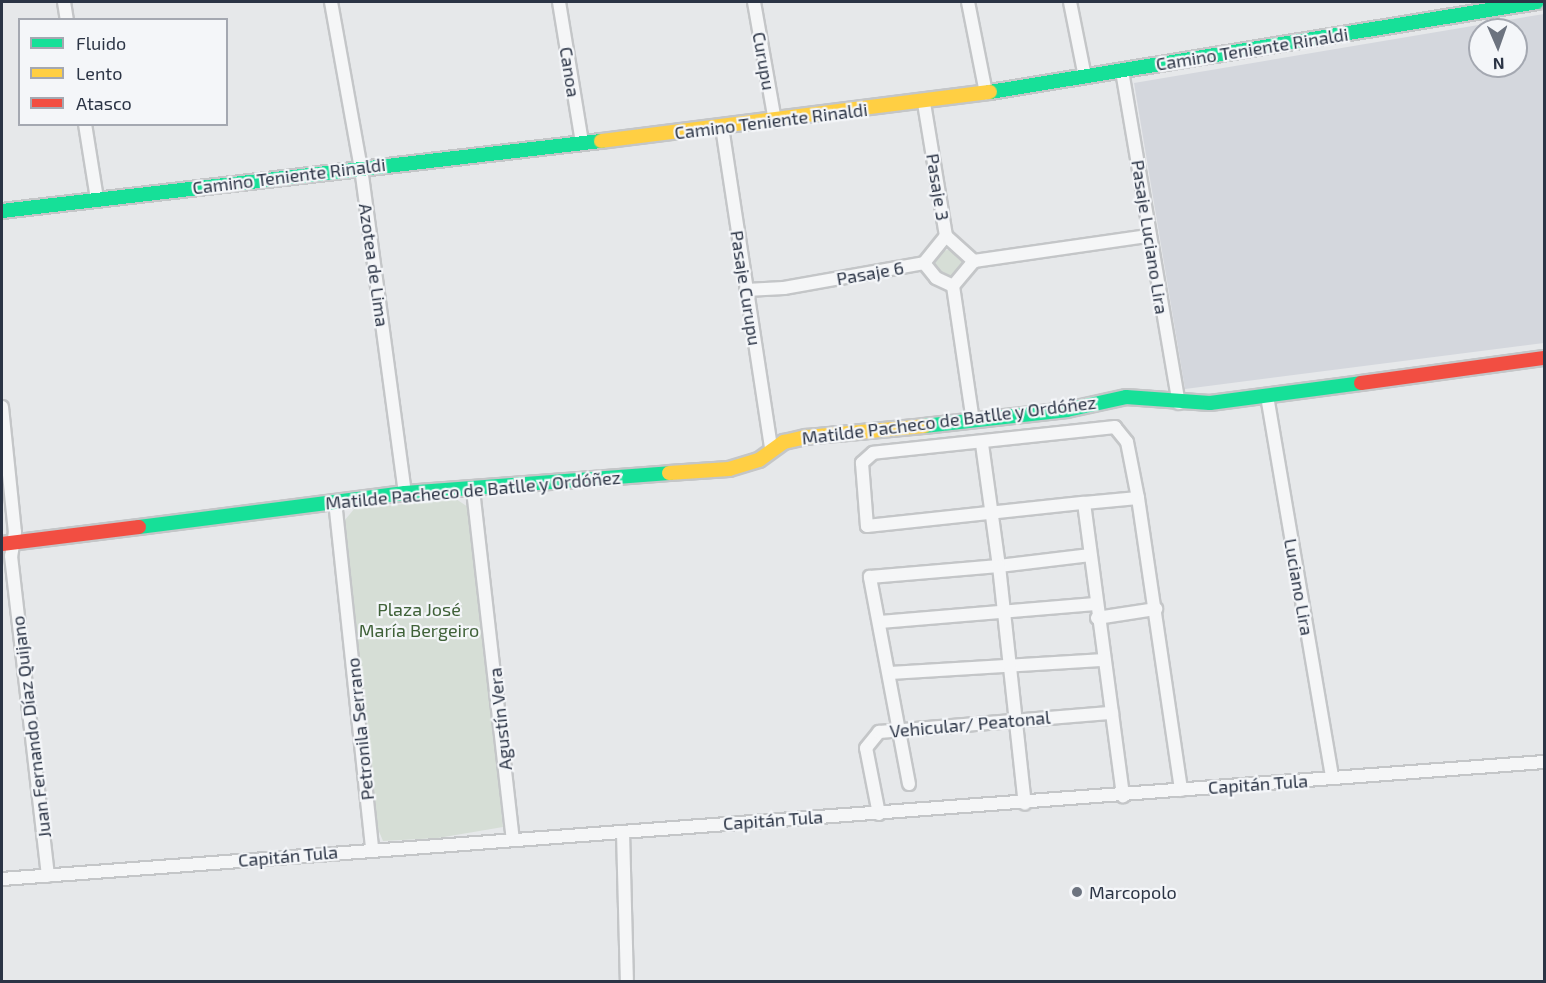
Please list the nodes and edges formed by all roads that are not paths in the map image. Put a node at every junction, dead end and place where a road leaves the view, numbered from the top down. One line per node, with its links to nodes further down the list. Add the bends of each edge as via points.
1 (64, 2): 8 (street)
2 (331, 2): 17 (street, Azotea de Lima)
3 (559, 2): 16 (street, Canoa)
4 (754, 2): 13 (street, Curupu)
5 (968, 2): 11 (street)
6 (1070, 2): 10 (street)
7 (1537, 2): 9 (street, Camino Teniente Rinaldi)
8 (67, 18)
9 (1122, 71): 10 (street, Camino Teniente Rinaldi); 21 (street, Pasaje Luciano Lira)
10 (1085, 77): 11 (street, Camino Teniente Rinaldi)
11 (986, 93): 12 (street, Camino Teniente Rinaldi)
12 (924, 103): 13 (street, Camino Teniente Rinaldi); 20 (street, Pasaje 3)
13 (775, 121): 15 (street, Camino Teniente Rinaldi)
14 (85, 126): 18 (street)
15 (722, 127): 16 (street, Camino Teniente Rinaldi); 25 (street, Pasaje Curupu)
16 (582, 143): 17 (street, Camino Teniente Rinaldi)
17 (361, 168): 18 (street, Camino Teniente Rinaldi); 34 (street, Azotea de Lima)
18 (97, 199): 19 (street, Camino Teniente Rinaldi)
19 (2, 211)
20 (945, 236): 22 (street); 23 (street, Pasaje 3)
21 (1148, 236): 22 (street); 28 (street, Pasaje Luciano Lira)
22 (974, 261): 24 (street)
23 (924, 263): 24 (street, Pasaje 6, via 936,278); 25 (street, Pasaje 6, via 784,288)
24 (953, 286): 30 (street)
25 (746, 290): 32 (street, Pasaje Curupu)
26 (1545, 358): 27 (street, Matilde Pacheco de Batlle y Ordóñez)
27 (1267, 396): 28 (street, Matilde Pacheco de Batlle y Ordóñez); 54 (street, Luciano Lira)
28 (1179, 403): 30 (street, Matilde Pacheco de Batlle y Ordóñez, via 1126,397 1067,410)
29 (2, 407): 39 (street, Juan Fernando Díaz Quijano)
30 (974, 421): 32 (street, Matilde Pacheco de Batlle y Ordóñez, via 806,437)
31 (982, 444): 35 (street, via 1115,427 1127,442); 38 (street); 38 (street, via 873,453 862,463 862,484 867,526)
32 (771, 449): 33 (street, Matilde Pacheco de Batlle y Ordóñez, via 759,460 729,469)
33 (473, 490): 34 (street, Matilde Pacheco de Batlle y Ordóñez); 61 (street, Agustín Vera)
34 (405, 493): 36 (street, Matilde Pacheco de Batlle y Ordóñez)
35 (1138, 498): 37 (street); 43 (street)
36 (335, 501): 39 (street, Matilde Pacheco de Batlle y Ordóñez); 62 (street, Petronila Serrano)
37 (1084, 503): 38 (street); 40 (street)
38 (989, 512): 41 (street)
39 (8, 543): 63 (street, Juan Fernando Díaz Quijano)
40 (1090, 555): 41 (street); 42 (street)
41 (999, 566): 44 (street); 46 (street, via 870,577)
42 (1095, 604): 44 (street); 45 (street)
43 (1156, 609): 45 (street); 56 (street)
44 (1006, 612): 46 (street); 48 (street)
45 (1097, 618): 47 (street)
46 (880, 622): 49 (street)
47 (1105, 660): 48 (street); 50 (street)
48 (1011, 666): 49 (street); 51 (street)
49 (890, 673): 52 (street)
50 (1112, 713): 51 (street, Vehicular/ Peatonal); 57 (street)
51 (1017, 720): 52 (street, Vehicular/ Peatonal); 58 (street)
52 (899, 730): 55 (street); 59 (street, Vehicular/ Peatonal, via 879,732 866,748)
53 (1545, 762): 54 (street, Capitán Tula)
54 (1332, 778): 56 (street, Capitán Tula)
55 (909, 784)
56 (1181, 790): 57 (street, Capitán Tula)
57 (1123, 796): 58 (street, Capitán Tula)
58 (1025, 804): 59 (street, Capitán Tula)
59 (879, 814): 60 (street, Capitán Tula)
60 (623, 832): 61 (street, Capitán Tula); 65 (street)
61 (513, 840): 62 (street, Capitán Tula)
62 (372, 850): 63 (street, Capitán Tula)
63 (48, 876): 64 (street, Capitán Tula)
64 (2, 879)
65 (627, 981)

